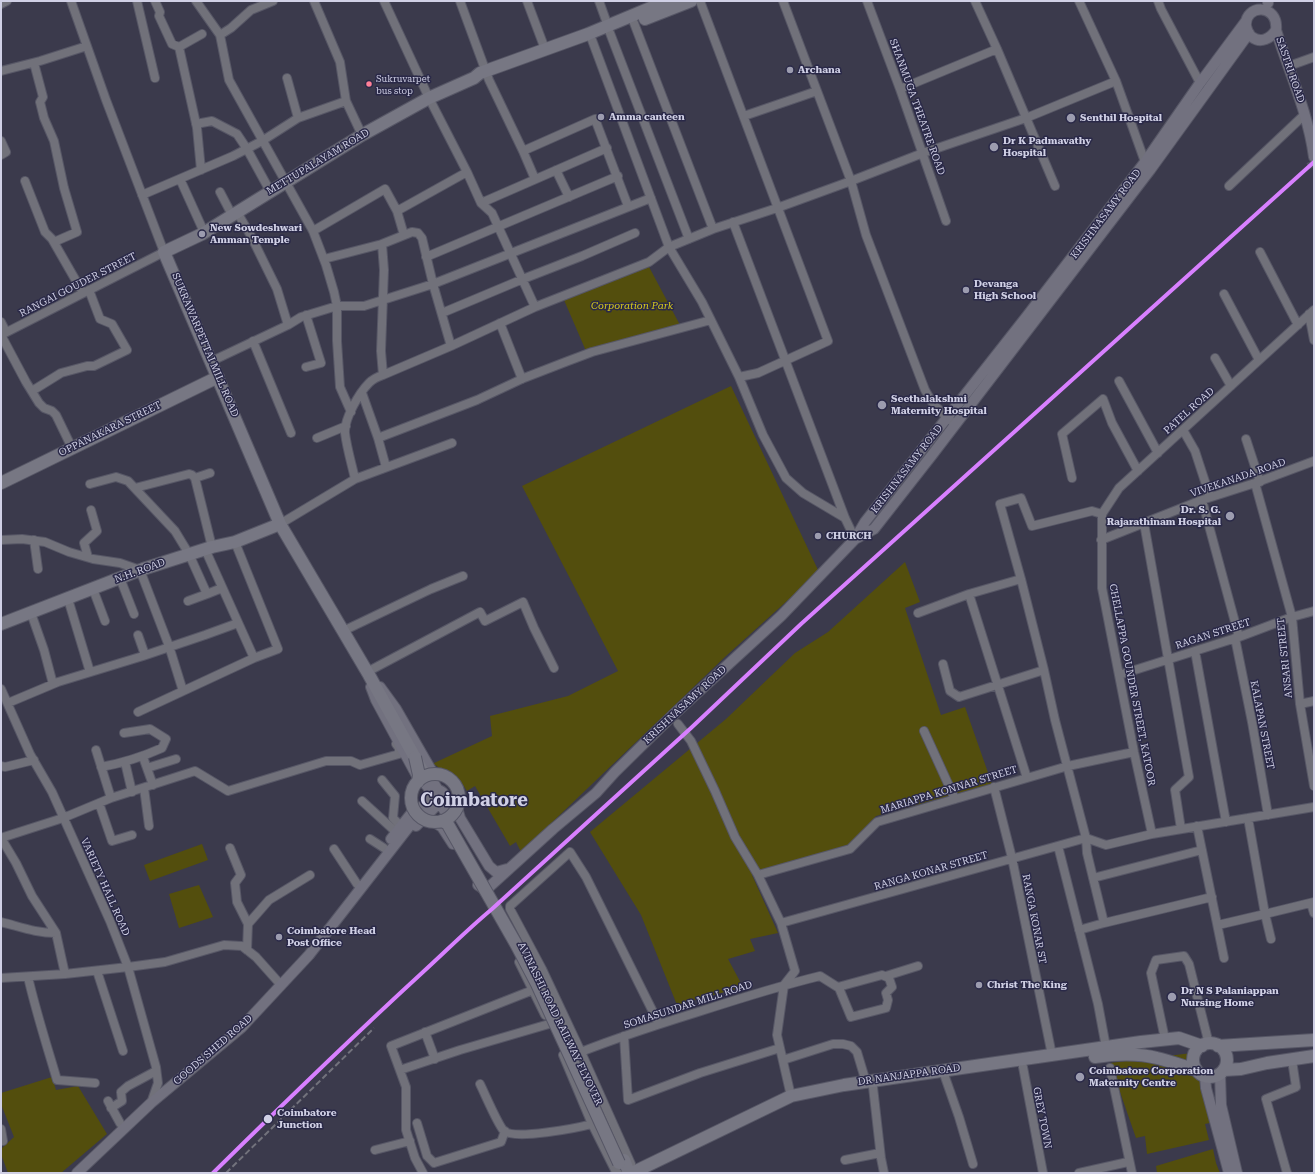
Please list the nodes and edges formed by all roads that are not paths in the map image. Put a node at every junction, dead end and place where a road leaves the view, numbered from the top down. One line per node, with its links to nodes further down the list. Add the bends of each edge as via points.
1 (7, 1): 20 (street)
2 (71, 1): 31 (street, SUKRAWARPETTAI MILL ROAD)
3 (155, 1): 32 (street, via 160,12 158,16 172,44)
4 (196, 1): 28 (street)
5 (273, 1): 28 (street, via 251,10)
6 (314, 1): 47 (street, via 340,62)
7 (384, 1): 46 (street)
8 (460, 1): 39 (street)
9 (527, 1): 34 (street)
10 (599, 1): 24 (street)
11 (667, 1): 24 (highway, METTUPALAYAM ROAD)
12 (691, 1): 23 (highway, METTUPALAYAM ROAD)
13 (700, 1): 48 (street)
14 (783, 1): 45 (street)
15 (867, 1): 44 (street, SHANMUGA THEATRE ROAD)
16 (975, 1): 33 (street)
17 (1080, 1): 42 (street)
18 (1158, 1): 43 (street)
19 (139, 2): 40 (street)
20 (1, 4)
21 (1264, 4): 22 (main road); 25 (main road, via 1276,20)
22 (1246, 21): 26 (main road); 43 (main road, KRISHNASAMY ROAD)
23 (634, 23): 24 (highway, METTUPALAYAM ROAD); 87 (street)
24 (609, 30): 29 (highway, METTUPALAYAM ROAD); 34 (highway, METTUPALAYAM ROAD); 92 (street)
25 (1276, 30): 30 (main road); 37 (main road, SASTRI ROAD)
26 (1249, 33): 30 (main road, via 1256,39); 134 (main road, via 1150,170)
27 (202, 34): 32 (street)
28 (220, 35): 54 (street, via 229,80)
29 (592, 40): 39 (highway, METTUPALAYAM ROAD); 78 (street)
30 (1265, 40): 49 (main road, SASTRI ROAD, via 1279,52)
31 (87, 46): 36 (street); 76 (street, SUKRAWARPETTAI MILL ROAD)
32 (178, 47): 52 (street)
33 (997, 49): 44 (street); 51 (street)
34 (545, 50): 39 (highway, METTUPALAYAM ROAD)
35 (1314, 57): 37 (street)
36 (34, 63): 38 (street); 93 (street, via 44,97 40,102 44,118 54,141 64,188 78,232)
37 (1289, 66): 61 (main road, SASTRI ROAD, via 1312,138)
38 (1, 71)
39 (488, 76): 46 (highway, METTUPALAYAM ROAD, via 480,73); 58 (street)
40 (156, 78)
41 (287, 78): 50 (street)
42 (1116, 81): 51 (street); 62 (street)
43 (1200, 83): 62 (main road, KRISHNASAMY ROAD)
44 (900, 89): 59 (street, SHANMUGA THEATRE ROAD)
45 (817, 91): 48 (street); 69 (street)
46 (429, 98): 53 (highway, METTUPALAYAM ROAD); 65 (street)
47 (346, 101): 50 (street); 53 (street)
48 (744, 116): 81 (street)
49 (1302, 117): 61 (main road, SASTRI ROAD, via 1309,156); 73 (street)
50 (298, 118): 54 (street)
51 (1026, 118): 59 (street); 72 (street)
52 (196, 124): 57 (street, via 212,121 237,134); 63 (street)
53 (362, 135): 71 (highway, METTUPALAYAM ROAD)
54 (262, 141): 57 (street); 71 (street)
55 (1, 142): 60 (street, via 6,152)
56 (606, 148): 58 (street, via 595,119); 64 (street); 66 (street)
57 (247, 149): 63 (street); 74 (street)
58 (523, 150): 68 (street)
59 (923, 153): 69 (street); 84 (street, SHANMUGA THEATRE ROAD)
60 (1, 155)
61 (1312, 159)
62 (1145, 162): 134 (main road, KRISHNASAMY ROAD, via 1027,316)
63 (201, 170): 67 (street)
64 (556, 170): 68 (street); 77 (street)
65 (467, 172): 79 (street); 82 (street)
66 (618, 176): 77 (street); 80 (street)
67 (180, 179): 76 (street); 89 (street)
68 (535, 179): 79 (street)
69 (851, 181): 81 (street); 134 (street, via 866,235 925,390 933,404)
70 (25, 182): 93 (street, via 45,232)
71 (285, 182): 74 (highway, METTUPALAYAM ROAD); 88 (street)
72 (1055, 186)
73 (1229, 186)
74 (270, 191): 83 (highway, METTUPALAYAM ROAD)
75 (220, 192): 83 (street)
76 (142, 195): 96 (street, SUKRAWARPETTAI MILL ROAD)
77 (568, 197): 86 (street)
78 (651, 198): 80 (street); 95 (street)
79 (481, 203): 86 (street, via 492,213)
80 (628, 206): 98 (street)
81 (777, 208): 85 (street); 123 (street, via 828,341)
82 (397, 211): 88 (street, via 385,189); 91 (street)
83 (234, 214): 89 (highway, METTUPALAYAM ROAD); 115 (street, via 251,236 277,289)
84 (946, 221)
85 (733, 222): 87 (street); 123 (street)
86 (499, 226): 98 (street); 99 (street)
87 (713, 229): 92 (street)
88 (313, 231): 100 (street)
89 (204, 232): 96 (highway, METTUPALAYAM ROAD)
90 (635, 233): 101 (street)
91 (404, 235): 94 (street); 99 (street, via 418,233 422,238)
92 (689, 239): 95 (street)
93 (54, 242): 103 (street)
94 (382, 244): 100 (street); 105 (street)
95 (669, 247): 107 (street, via 649,262); 111 (street)
96 (164, 252): 103 (street, RANGAI GOUDER STREET); 122 (highway, SUKRAWARPETTAI MILL ROAD)
97 (1260, 252): 114 (street)
98 (512, 253): 101 (street); 102 (street)
99 (426, 257): 102 (street)
100 (324, 259): 106 (street)
101 (523, 279): 107 (street); 109 (street)
102 (433, 284): 105 (street); 109 (street)
103 (86, 292): 116 (street, RANGAI GOUDER STREET); 131 (street, via 100,319 112,324 127,350 94,366 61,374)
104 (1224, 294): 121 (street)
105 (383, 300): 106 (street, via 364,306); 125 (street)
106 (337, 306): 110 (street); 133 (street, via 340,387)
107 (535, 306): 113 (street)
108 (1312, 312): 114 (street, PATEL ROAD); 117 (street)
109 (442, 314): 119 (street)
110 (306, 315): 115 (street); 124 (street, via 321,363)
111 (711, 320): 127 (street); 128 (street, via 592,352)
112 (1, 322): 116 (street)
113 (500, 323): 119 (street); 128 (street)
114 (1298, 324): 121 (street, PATEL ROAD)
115 (288, 325): 118 (street)
116 (3, 334): 131 (street)
117 (1314, 340)
118 (253, 341): 122 (street); 137 (street)
119 (451, 346): 125 (street)
120 (1215, 358): 130 (street)
121 (1259, 360): 130 (street, PATEL ROAD)
122 (212, 361): 126 (highway, SUKRAWARPETTAI MILL ROAD)
123 (785, 361): 127 (street, via 758,373); 158 (street)
124 (306, 367)
125 (382, 375): 132 (street, via 368,383)
126 (218, 376): 142 (highway, OPPANAKARA STREET); 160 (highway, SUKRAWARPETTAI MILL ROAD)
127 (739, 377): 158 (street, via 762,435 786,478 803,493)
128 (522, 379): 139 (street, via 477,400)
129 (1119, 381): 143 (street)
130 (1231, 386): 136 (street, PATEL ROAD)
131 (32, 391): 142 (street, via 39,404 56,415)
132 (362, 393): 133 (street); 139 (street)
133 (351, 412): 135 (street)
134 (951, 422): 161 (main road, KRISHNASAMY ROAD, via 865,522)
135 (346, 426): 138 (street); 150 (street)
136 (1183, 430): 143 (street, PATEL ROAD); 155 (street, via 1195,451)
137 (290, 433)
138 (317, 438)
139 (378, 438): 145 (street)
140 (1246, 439): 151 (street, ANSARI STREET)
141 (452, 443): 145 (street)
142 (72, 448): 152 (highway, OPPANAKARA STREET)
143 (1158, 453): 146 (street, PATEL ROAD)
144 (1314, 461): 151 (street, VIVEKANADA ROAD)
145 (386, 468): 150 (street)
146 (1138, 471): 149 (street, via 1112,423 1103,399 1062,434); 157 (street, PATEL ROAD, via 1119,488)
147 (210, 473): 148 (street)
148 (195, 478): 154 (street, via 189,474); 166 (street)
149 (1072, 478)
150 (355, 480): 160 (street)
151 (1257, 482): 155 (street, VIVEKANADA ROAD); 184 (street, ANSARI STREET)
152 (1, 483)
153 (90, 484): 154 (street, via 116,477 128,480)
154 (135, 488): 167 (street, via 175,531)
155 (1206, 499): 159 (street, VIVEKANADA ROAD); 190 (street)
156 (91, 510): 168 (street, via 97,531 84,543)
157 (1102, 514): 164 (street); 173 (street, via 1092,511 1032,526 1021,498 1000,504)
158 (845, 518): 161 (street)
159 (1144, 523): 164 (street, VIVEKANADA ROAD); 195 (street)
160 (280, 524): 165 (highway, N.H. ROAD); 188 (highway, SUKRAWARPETTAI MILL ROAD)
161 (855, 539): 262 (main road, KRISHNASAMY ROAD, via 781,616 672,716 596,793)
162 (1, 540): 163 (street)
163 (34, 540): 168 (street); 169 (street)
164 (1101, 540): 201 (street, CHELLAPPA GOUNDER STREET, KATOOR, via 1102,588)
165 (235, 542): 166 (highway, N.H. ROAD); 194 (street, via 278,649)
166 (208, 548): 167 (highway, N.H. ROAD); 174 (street)
167 (189, 554): 170 (highway, N.H. ROAD); 176 (street)
168 (88, 557): 170 (street)
169 (38, 569)
170 (140, 570): 172 (highway, N.H. ROAD); 191 (street)
171 (463, 576): 188 (street)
172 (120, 578): 175 (highway, N.H. ROAD); 183 (street)
173 (1021, 579): 177 (street); 198 (street)
174 (222, 588): 176 (street); 186 (street)
175 (93, 589): 178 (highway, N.H. ROAD); 185 (street)
176 (208, 594): 179 (street)
177 (969, 594): 182 (street); 203 (street)
178 (68, 599): 181 (highway, N.H. ROAD); 199 (street)
179 (188, 601)
180 (1314, 611): 184 (street, RAGAN STREET)
181 (31, 613): 187 (highway, N.H. ROAD); 202 (street)
182 (918, 613)
183 (134, 614)
184 (1292, 617): 190 (street, RAGAN STREET); 208 (street, ANSARI STREET)
185 (105, 621)
186 (238, 623): 191 (street); 194 (street)
187 (1, 624)
188 (343, 631): 200 (highway, SUKRAWARPETTAI MILL ROAD)
189 (138, 635): 193 (street)
190 (1237, 638): 192 (street, RAGAN STREET); 242 (street, KALAPAN STREET)
191 (169, 646): 193 (street); 205 (street)
192 (1194, 651): 195 (street, RAGAN STREET); 246 (street)
193 (145, 655): 199 (street)
194 (254, 658): 205 (street)
195 (1169, 659): 201 (street, RAGAN STREET); 250 (street, via 1189,777 1175,790)
196 (943, 664): 203 (street, via 950,691 959,697)
197 (554, 668): 200 (street, via 523,602 486,621 480,612)
198 (1044, 670): 203 (street); 222 (street)
199 (90, 672): 202 (street)
200 (368, 674): 213 (highway, SUKRAWARPETTAI MILL ROAD); 236 (main road, via 396,708 431,770)
201 (1119, 675): 215 (street, CHELLAPPA GOUNDER STREET, KATOOR)
202 (53, 684): 207 (street)
203 (998, 684): 227 (street)
204 (1, 689): 207 (street, VARIETY HALL ROAD)
205 (183, 691): 209 (street)
206 (1314, 701): 208 (street)
207 (8, 704): 219 (street, VARIETY HALL ROAD)
208 (1300, 704): 226 (street, ANSARI STREET)
209 (138, 712)
210 (678, 724): 264 (street, via 691,741 735,837)
211 (924, 731): 237 (street)
212 (124, 734): 216 (street, via 150,729 166,739 162,748)
213 (400, 737): 217 (highway, SUKRAWARPETTAI MILL ROAD); 230 (street, via 392,735 399,748 399,754 360,765 351,761 326,761 228,791 195,771); 236 (main road, via 416,774)
214 (96, 750): 223 (street)
215 (1134, 752): 222 (street, MARIAPPA KONNAR STREET); 251 (street, CHELLAPPA GOUNDER STREET, KATOOR)
216 (143, 757): 220 (street); 224 (street)
217 (415, 757): 225 (highway, bridge, via 423,772); 229 (highway, bridge)
218 (176, 759): 224 (street)
219 (34, 760): 221 (street); 244 (street, VARIETY HALL ROAD)
220 (125, 762): 223 (street); 234 (street)
221 (1, 766)
222 (1068, 766): 227 (street, MARIAPPA KONNAR STREET); 254 (street)
223 (101, 767): 235 (street)
224 (147, 768): 230 (street)
225 (428, 775): 229 (highway, bridge); 243 (highway, bridge, via 443,775 455,785 459,800)
226 (1313, 775): 231 (street, ANSARI STREET)
227 (1027, 778): 232 (street, MARIAPPA KONNAR STREET)
228 (382, 780): 249 (street, via 395,796 393,818)
229 (418, 782): 241 (highway, bridge, via 414,788 412,802)
230 (153, 785): 233 (street)
231 (1314, 786)
232 (994, 787): 237 (street, MARIAPPA KONNAR STREET); 261 (street, RANGA KONAR ST)
233 (144, 788): 234 (street); 247 (street)
234 (132, 792): 235 (street)
235 (111, 798): 239 (street)
236 (435, 799): 243 (main road); 249 (main road, via 410,815); 271 (main road, via 353,908)
237 (955, 799): 264 (street, MARIAPPA KONNAR STREET, via 877,822 850,849)
238 (362, 801): 249 (street)
239 (99, 803): 244 (street); 252 (street, via 112,841)
240 (1314, 807): 242 (street)
241 (418, 814): 243 (highway, bridge, via 423,818); 271 (main road)
242 (1268, 815): 245 (street)
243 (446, 816): 262 (main road, via 460,818 489,866 496,872); 262 (main road, KRISHNASAMY ROAD, via 442,827 476,883 482,888 488,888); 336 (highway, AVINASHI ROAD RAILWAY FLYOVER, via 454,820 545,987)
244 (63, 818): 253 (street); 284 (street, VARIETY HALL ROAD)
245 (1248, 818): 246 (street); 270 (street)
246 (1226, 822): 248 (street)
247 (149, 826)
248 (1197, 826): 250 (street); 260 (street)
249 (398, 829): 258 (main road)
250 (1181, 829): 251 (street)
251 (1152, 834): 254 (street, via 1106,845)
252 (132, 835)
253 (1, 838): 279 (street, via 32,896)
254 (1086, 838): 256 (street, RANGA KONAR STREET); 265 (street)
255 (370, 839): 258 (street)
256 (1058, 846): 261 (street, RANGA KONAR STREET); 278 (street)
257 (230, 848): 276 (street, via 241,875 235,883 237,902)
258 (384, 848): 266 (main road)
259 (334, 849): 266 (street)
260 (1202, 850): 265 (street); 267 (street)
261 (1012, 858): 274 (street, RANGA KONAR STREET); 307 (street, RANGA KONAR ST)
262 (511, 867)
263 (310, 875): 276 (street, via 269,900)
264 (758, 875): 274 (street)
265 (1093, 878): 275 (street)
266 (357, 884): 271 (main road, via 345,900)
267 (1212, 897): 275 (street); 277 (street)
268 (1312, 902): 269 (street); 270 (street)
269 (1314, 913)
270 (1264, 914): 277 (street); 280 (street)
271 (339, 916): 290 (main road, GOODS SHED ROAD, via 310,955)
272 (513, 916): 293 (street, via 500,925); 295 (street, via 510,906 570,852 586,877); 306 (street, via 542,969)
273 (1, 922): 279 (street, via 27,930)
274 (781, 923): 291 (street, via 795,971)
275 (1104, 923): 278 (street)
276 (248, 924): 281 (street)
277 (1218, 925): 282 (street)
278 (1079, 930): 302 (street)
279 (56, 933): 286 (street)
280 (1271, 939)
281 (247, 950): 284 (street, via 242,946 224,945 165,962); 290 (street)
282 (1224, 958)
283 (918, 966): 287 (street)
284 (128, 967): 285 (street); 314 (street, VARIETY HALL ROAD)
285 (97, 971): 286 (street); 304 (street)
286 (65, 974): 288 (street)
287 (886, 976): 292 (street); 292 (street, via 892,987 886,993 886,1008 851,1017)
288 (28, 977): 289 (street); 319 (street, via 57,1080)
289 (1, 978)
290 (281, 985): 323 (main road, GOODS SHED ROAD, via 241,1028)
291 (784, 985): 292 (street, SOMASUNDAR MILL ROAD, via 820,976); 295 (street, SOMASUNDAR MILL ROAD); 303 (street, via 777,1035)
292 (838, 987)
293 (533, 990): 294 (street); 296 (street)
294 (549, 1024): 306 (street); 309 (street)
295 (659, 1024): 297 (street, SOMASUNDAR MILL ROAD)
296 (425, 1032): 309 (street); 315 (street, via 391,1046)
297 (624, 1036): 303 (street, via 628,1100 700,1073); 306 (street, SOMASUNDAR MILL ROAD)
298 (1165, 1039): 301 (highway, DR NANJAPPA ROAD, via 1179,1038); 301 (street, via 1151,973 1156,960 1184,956 1189,964); 302 (highway, DR NANJAPPA ROAD)
299 (1314, 1040): 301 (highway, DR NANJAPPA ROAD)
300 (569, 1045): 306 (main road)
301 (1210, 1045): 316 (highway, via 1222,1049 1226,1059); 317 (highway, via 1195,1054 1193,1059)
302 (1106, 1047): 305 (highway, DR NANJAPPA ROAD)
303 (780, 1048): 310 (street)
304 (123, 1051)
305 (1086, 1054): 307 (highway, DR NANJAPPA ROAD); 312 (highway, DR NANJAPPA ROAD); 317 (highway, DR NANJAPPA ROAD, via 1156,1058)
306 (573, 1055): 326 (street); 336 (street)
307 (1052, 1055): 321 (highway, DR NANJAPPA ROAD)
308 (1314, 1056): 311 (highway)
309 (435, 1059): 315 (street)
310 (783, 1060): 321 (street, via 833,1044 851,1046 857,1052); 322 (street)
311 (1292, 1060): 316 (highway); 346 (street, via 1296,1087 1266,1099)
312 (1022, 1067): 318 (highway, DR NANJAPPA ROAD); 341 (street, GREY TOWN)
313 (1110, 1068): 334 (street)
314 (156, 1070): 323 (street, VARIETY HALL ROAD, via 158,1084); 324 (street, via 121,1092 122,1101 109,1105)
315 (400, 1070): 330 (street, via 406,1087 406,1130)
316 (1222, 1072): 317 (highway, via 1215,1076); 345 (main road, via 1221,1105)
317 (1200, 1073): 344 (main road)
318 (945, 1077): 321 (highway, DR NANJAPPA ROAD); 335 (street)
319 (95, 1083)
320 (480, 1084): 328 (street)
321 (870, 1084): 322 (highway, DR NANJAPPA ROAD, via 844,1085); 332 (street); 339 (highway, DR NANJAPPA ROAD, via 794,1102)
322 (791, 1096): 336 (highway, DR NANJAPPA ROAD)
323 (151, 1103): 337 (main road, GOODS SHED ROAD)
324 (120, 1123)
325 (417, 1123): 328 (street, via 427,1156 434,1163 501,1142)
326 (592, 1124): 328 (street, via 515,1135); 336 (street, via 615,1170)
327 (1, 1129): 329 (street)
328 (504, 1131)
329 (1, 1141)
330 (410, 1141): 331 (street); 338 (street)
331 (376, 1150)
332 (880, 1153): 333 (street); 340 (street)
333 (845, 1160)
334 (1128, 1162): 342 (street); 343 (street)
335 (973, 1164)
336 (627, 1170)
337 (77, 1173)
338 (423, 1173)
339 (647, 1173)
340 (884, 1173)
341 (1043, 1173)
342 (1079, 1173)
343 (1132, 1173)
344 (1229, 1173)
345 (1237, 1173)
346 (1287, 1173)

